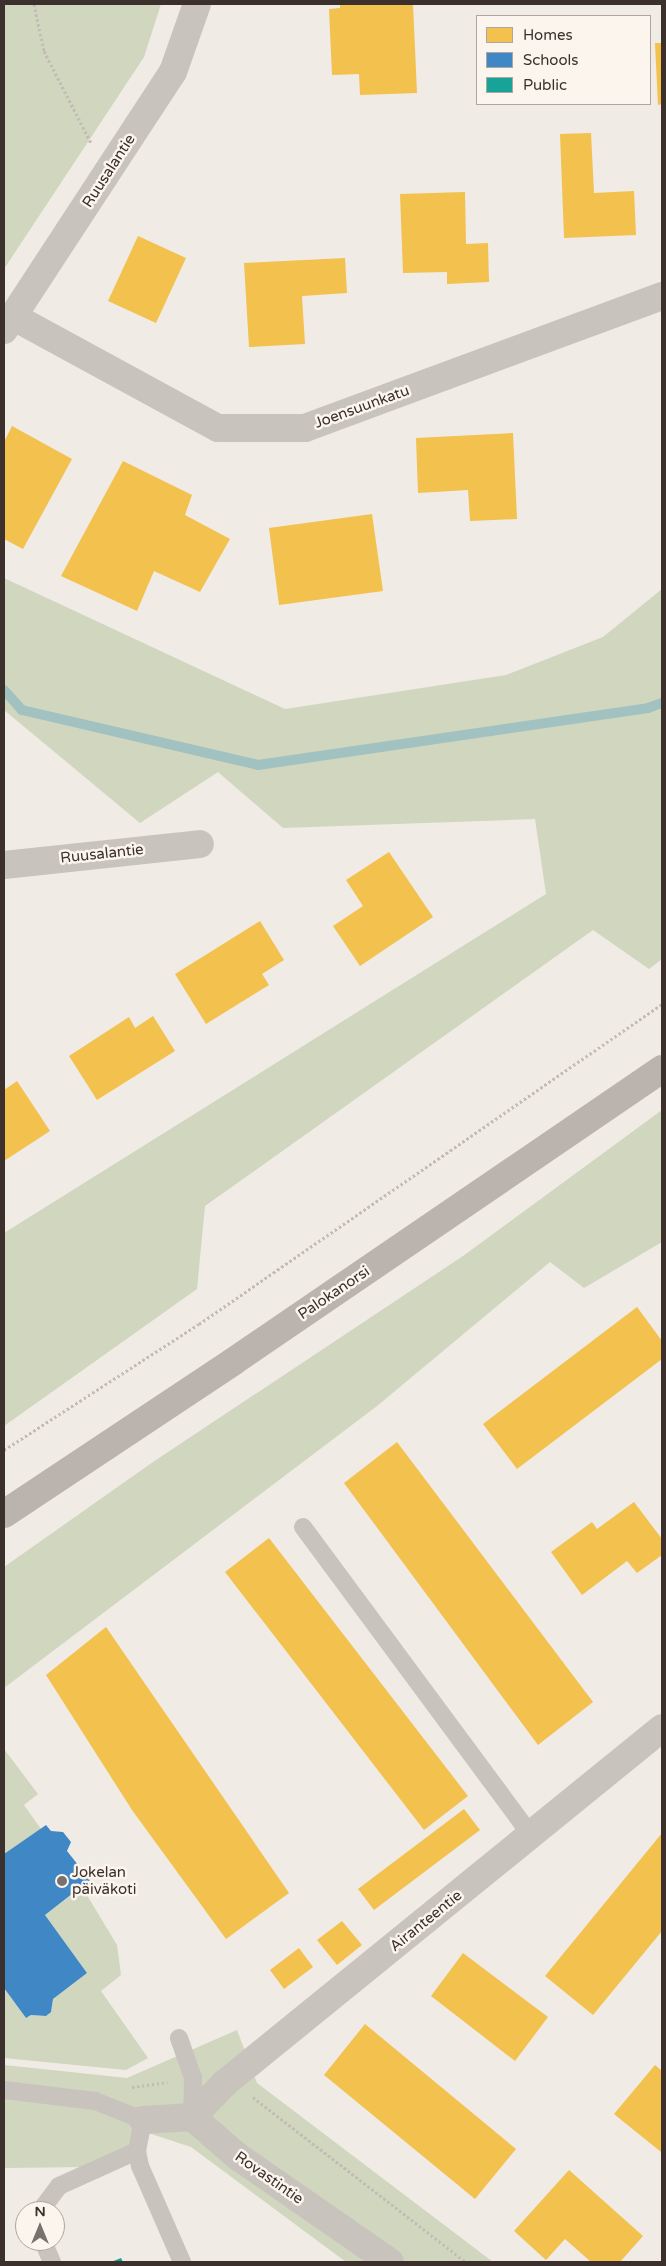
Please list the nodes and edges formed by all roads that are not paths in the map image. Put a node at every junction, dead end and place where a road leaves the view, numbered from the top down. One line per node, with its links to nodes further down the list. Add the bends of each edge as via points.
1 (197, 4): 3 (street, Ruusalantie, via 173,72)
2 (662, 296): 3 (street, Joensuunkatu, via 305,428 218,428)
3 (9, 323)
4 (200, 844): 5 (street, Ruusalantie)
5 (4, 864)
6 (662, 1069): 7 (main road, Palokanorsi, via 234,1362)
7 (4, 1514)
8 (303, 1527): 10 (lane)
9 (662, 1728): 10 (street, Airanteentie)
10 (532, 1836): 13 (street, Airanteentie, via 225,2083)
11 (178, 2038): 13 (lane, via 193,2078)
12 (4, 2090): 14 (lane, via 95,2101)
13 (192, 2117): 14 (street); 18 (street, Rovastintie, via 236,2156)
14 (143, 2120): 15 (lane)
15 (137, 2151): 16 (lane, via 59,2186); 17 (lane, via 140,2166)
16 (48, 2201)
17 (182, 2262)
18 (390, 2262)

